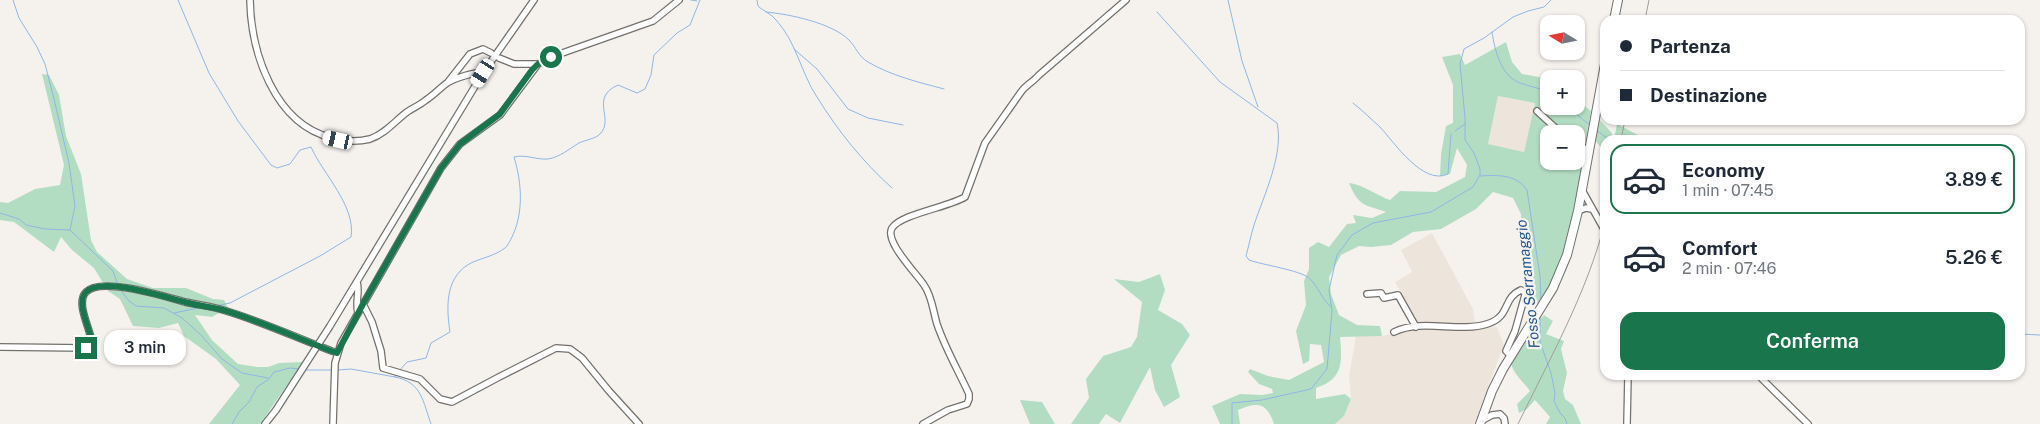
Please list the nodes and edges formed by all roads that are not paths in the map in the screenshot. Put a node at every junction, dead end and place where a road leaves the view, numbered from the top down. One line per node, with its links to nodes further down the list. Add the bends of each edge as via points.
1 (250, 0): 11 (street, via 252,37 262,68 280,102 312,131 324,136 356,140 374,137)
2 (534, 0): 10 (street)
3 (679, 0): 9 (street, via 653,21)
4 (1126, 0): 37 (street, via 1020,92 985,143 965,196 904,220 891,230 892,242 926,288 969,399 967,404)
5 (1618, 0): 6 (main road)
6 (1615, 15)
7 (491, 53): 11 (street, via 483,49 470,54)
8 (499, 58): 9 (street, via 514,64)
9 (538, 64): 24 (street, via 500,114 460,144 441,168)
10 (483, 73): 11 (street); 22 (street)
11 (448, 82)
12 (1600, 90): 16 (main road)
13 (1537, 111): 14 (street)
14 (1552, 125)
15 (1585, 148): 16 (street)
16 (1589, 150): 17 (main road)
17 (1582, 190): 18 (main road); 19 (street)
18 (1581, 199): 19 (street); 20 (main road)
19 (1593, 210): 20 (street); 21 (street)
20 (1578, 211): 30 (main road, via 1567,255 1553,288)
21 (1600, 222)
22 (357, 282): 25 (street); 34 (street, bridge)
23 (1367, 294): 26 (street, via 1381,293 1384,298 1398,295)
24 (363, 304): 25 (street); 36 (street, via 372,322 383,368 420,379 440,399 452,402 498,376 562,347 582,358)
25 (358, 313): 29 (street)
26 (1416, 327): 27 (street); 30 (street, via 1475,327 1496,321 1501,318 1511,297 1524,290 1515,331 1506,351)
27 (1394, 332)
28 (0, 347): 29 (street, via 86,348 92,343 92,337 83,312 85,292 98,287 119,287 222,310)
29 (337, 353): 35 (street)
30 (1510, 355): 33 (main road)
31 (1628, 380): 39 (street)
32 (1763, 380): 40 (street)
33 (1481, 423): 38 (street, via 1492,415 1500,414)
34 (265, 424)
35 (333, 424)
36 (639, 424)
37 (923, 424)
38 (1506, 424)
39 (1627, 424)
40 (1808, 424)

